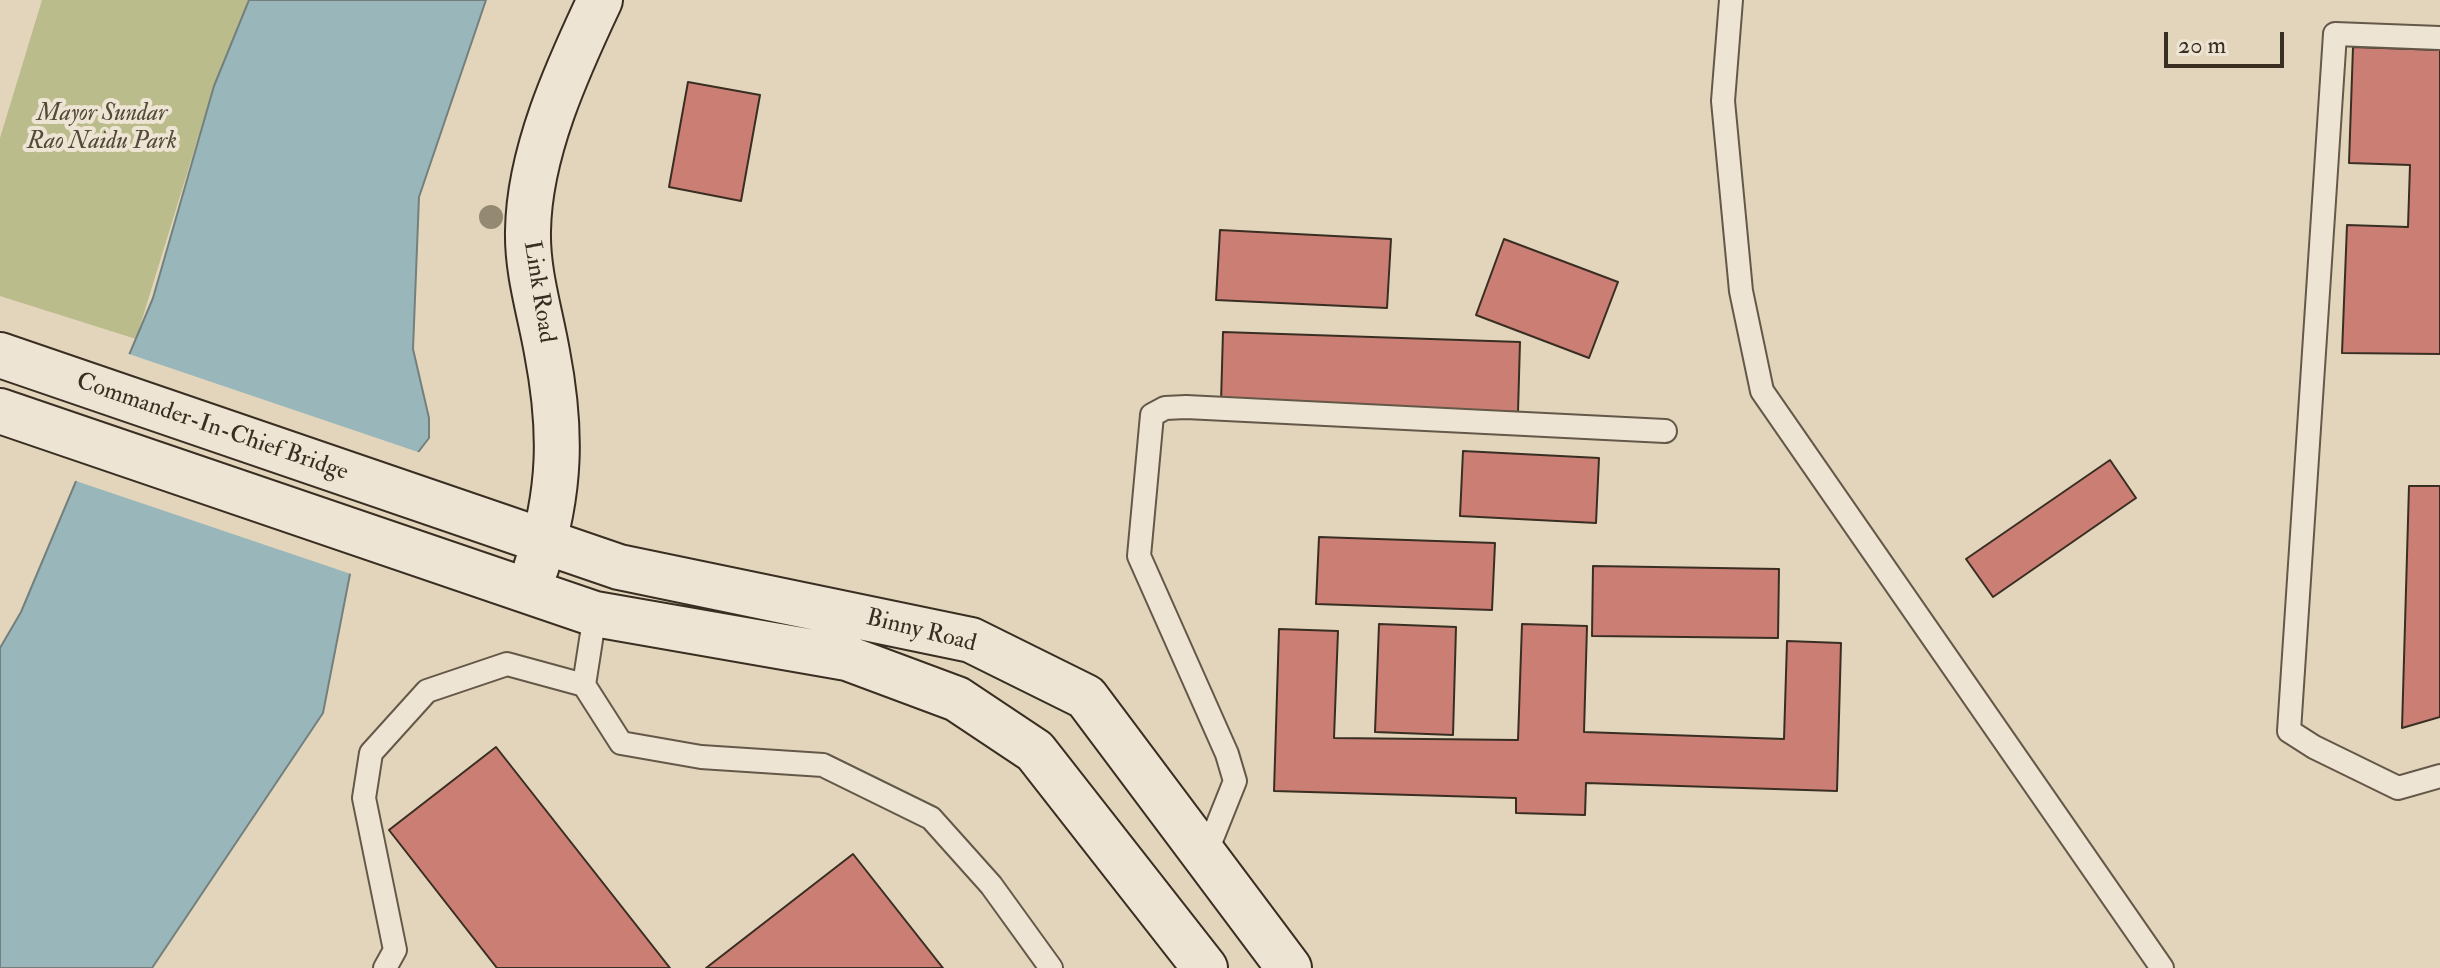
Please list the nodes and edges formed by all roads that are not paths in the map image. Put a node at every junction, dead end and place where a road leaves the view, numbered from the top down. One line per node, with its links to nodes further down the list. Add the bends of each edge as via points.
1 (600, 0): 8 (main road, Link Road, via 560,96 530,210 529,255 548,354 558,454)
2 (1731, 0): 18 (lane, via 1723,101 1741,291 1762,391)
3 (2440, 38): 12 (lane, via 2335,34 2289,731 2398,788)
4 (0, 355): 7 (main road, Commander-In-Chief Bridge)
5 (0, 411): 9 (main road, Binny Road)
6 (1665, 431): 13 (lane, via 1186,407 1152,415 1139,556 1235,781)
7 (423, 500): 8 (main road, Binny Road)
8 (545, 542): 9 (main road, Link Road); 13 (main road, Binny Road, via 619,567 971,640 1086,697)
9 (528, 593): 10 (main road, Binny Road)
10 (595, 614): 11 (lane); 16 (main road, Binny Road, via 847,658 957,699 1035,751)
11 (584, 685): 14 (lane, via 507,664 427,691 371,753 364,798 395,950); 15 (lane, via 621,743 701,757 823,765 931,818 991,885)
12 (2440, 776)
13 (1205, 856): 17 (main road, Binny Road)
14 (385, 968)
15 (1051, 968)
16 (1205, 968)
17 (1289, 968)
18 (2162, 968)

